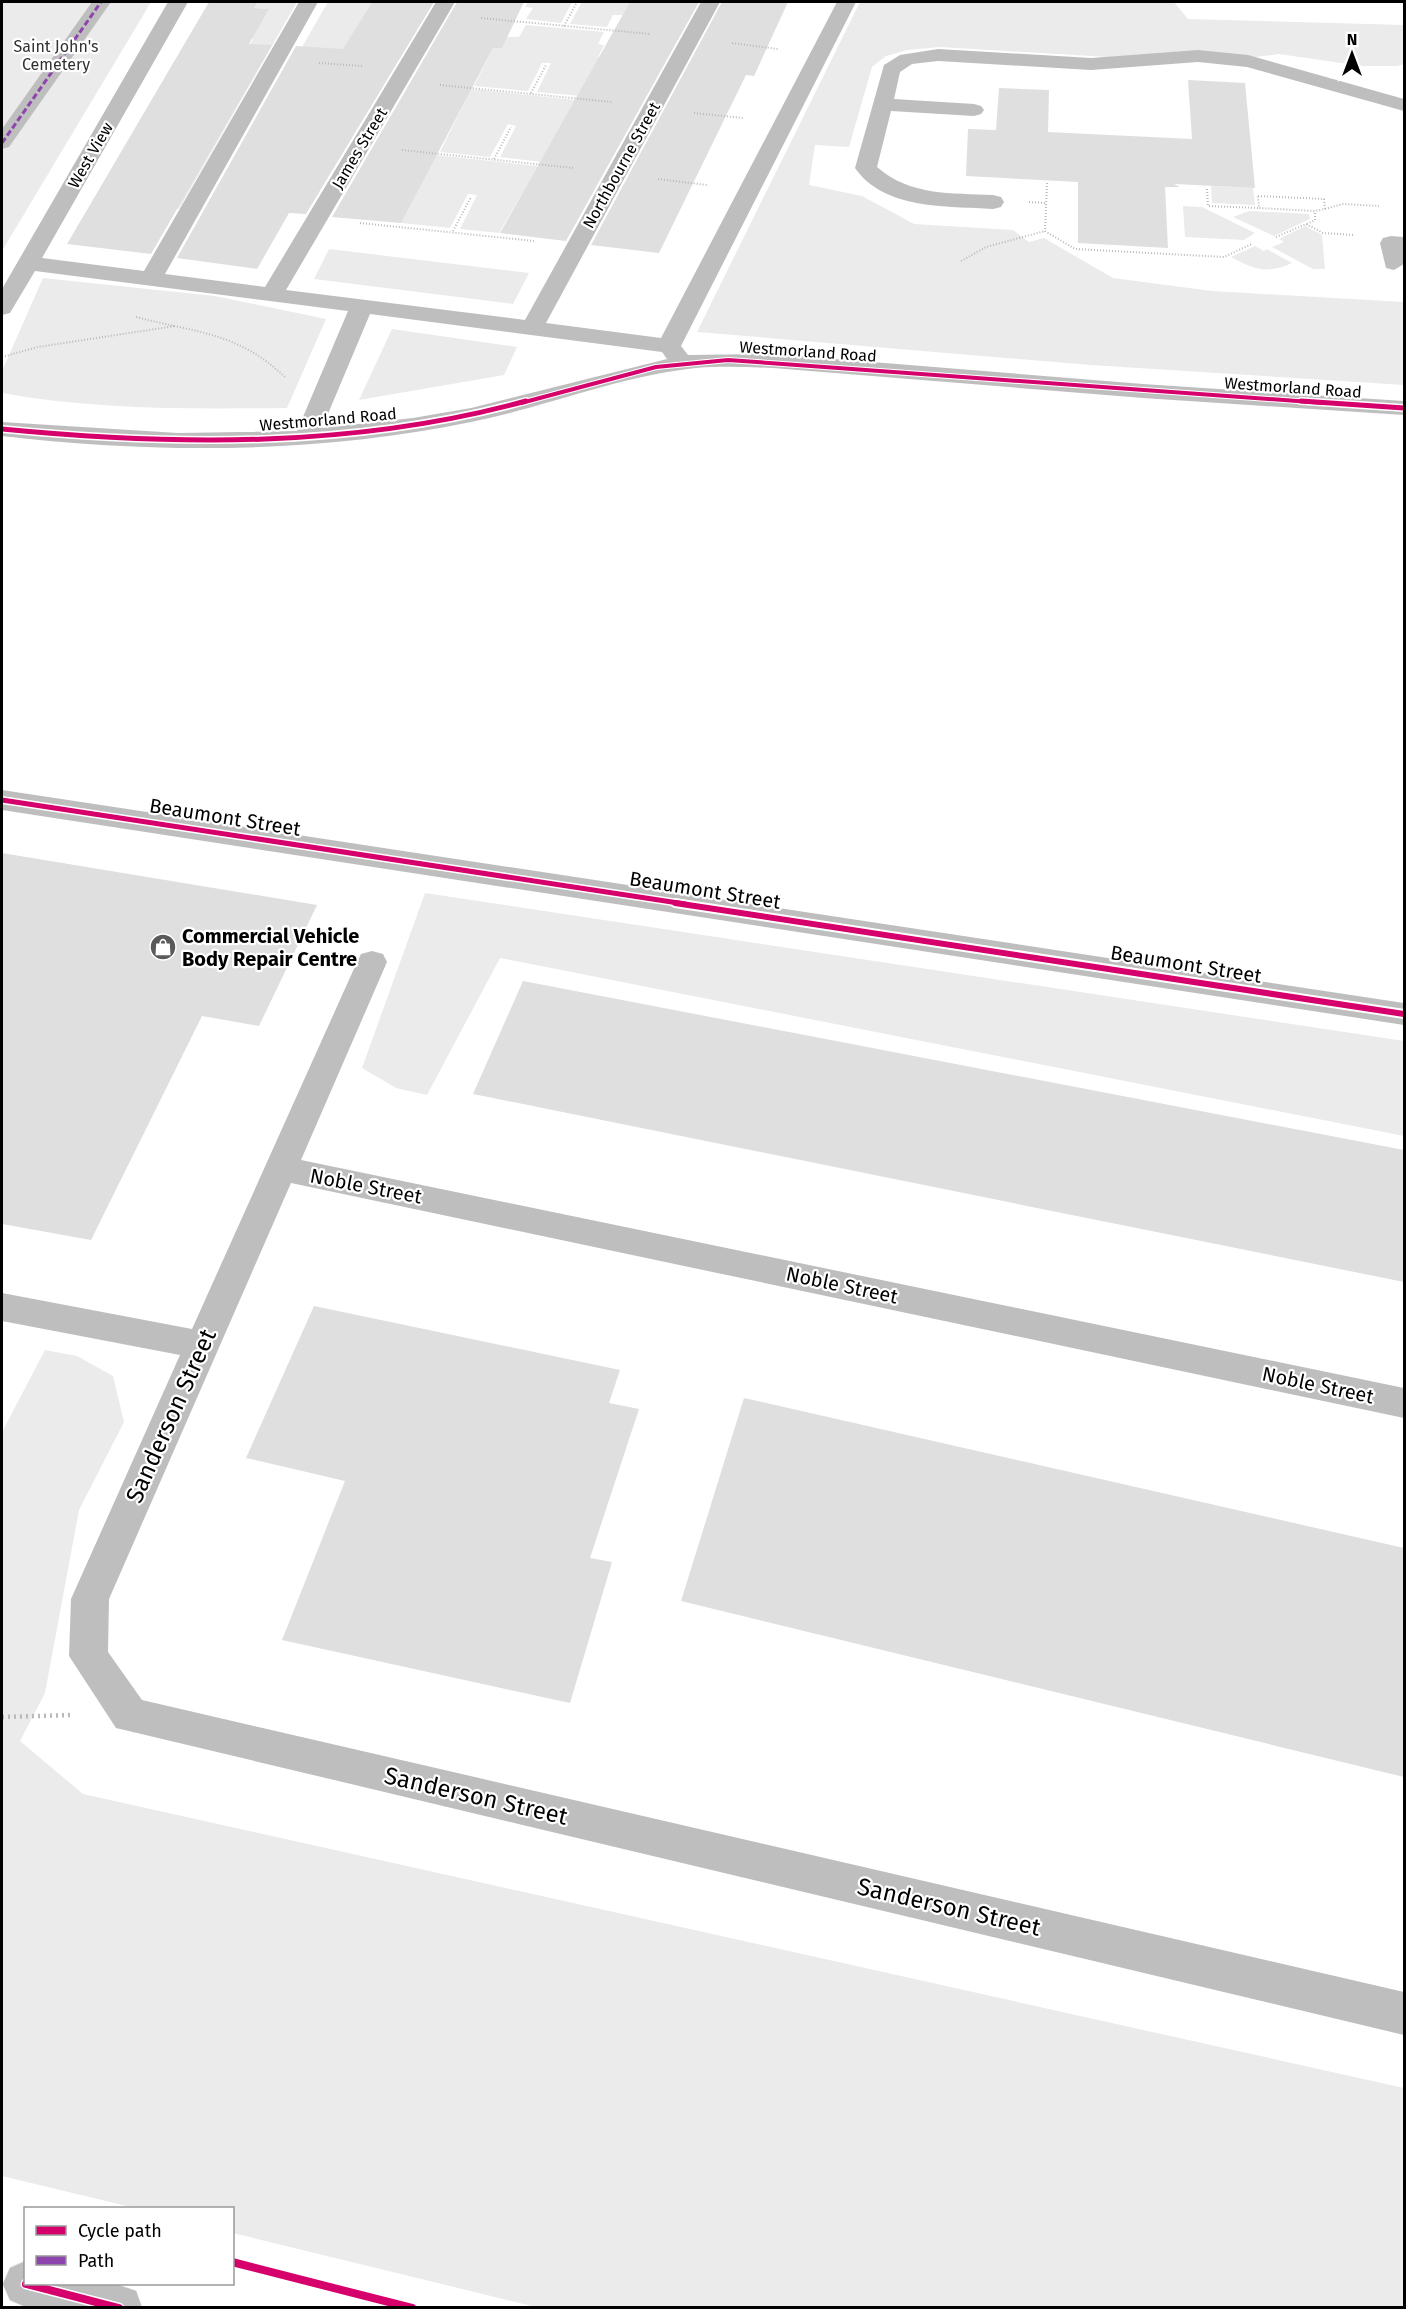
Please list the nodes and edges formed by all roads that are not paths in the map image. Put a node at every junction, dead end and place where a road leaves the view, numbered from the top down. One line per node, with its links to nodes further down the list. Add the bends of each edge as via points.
1 (101, 2): 10 (street)
2 (178, 2): 12 (street, West View)
3 (309, 2): 13 (street)
4 (711, 2): 17 (street, Northbourne Street)
5 (847, 2): 18 (street, via 750,190)
6 (442, 8): 14 (street, James Street, via 317,219)
7 (883, 104): 8 (street, via 891,69 907,59 938,55 1091,64 1198,56 1248,61); 9 (street); 11 (street, via 866,168 885,184 924,198)
8 (1404, 105)
9 (974, 110)
10 (2, 143)
11 (993, 202)
12 (28, 262): 13 (street); 16 (street, West View)
13 (151, 278): 14 (street)
14 (263, 292): 15 (street)
15 (362, 306): 17 (street); 21 (street)
16 (2, 308)
17 (532, 328): 18 (street)
18 (676, 355): 19 (street, Westmorland Road); 21 (street, Westmorland Road, via 471,415)
19 (1404, 408)
20 (2, 429): 21 (street, Westmorland Road, via 183,442)
21 (306, 438)
22 (2, 800): 24 (street, Beaumont Street)
23 (372, 962): 25 (street, Sanderson Street)
24 (1404, 1014)
25 (279, 1168): 27 (street, Sanderson Street); 28 (street, Noble Street)
26 (2, 1307): 27 (street)
27 (202, 1345): 29 (street, Sanderson Street, via 90,1599 88,1656 130,1715)
28 (1404, 1403)
29 (1404, 2014)
30 (2, 2277): 31 (street)
31 (24, 2282)
32 (34, 2285): 33 (street)
33 (118, 2307)

